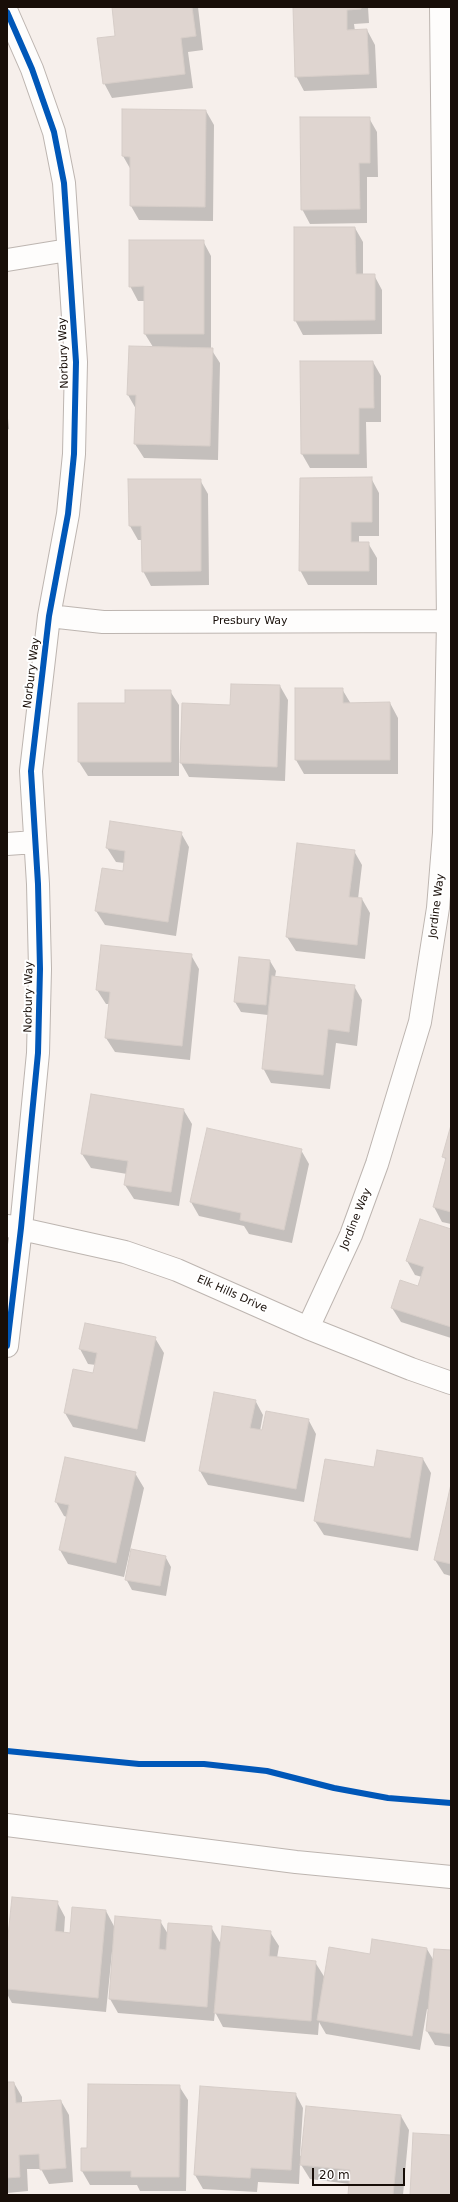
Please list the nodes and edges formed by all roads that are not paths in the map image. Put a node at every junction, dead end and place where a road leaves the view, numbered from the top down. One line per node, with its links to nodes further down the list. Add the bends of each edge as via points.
1 (441, 7): 6 (street, Jordine Way)
2 (7, 12): 3 (street, Norbury Way, via 32,68 54,132 64,183)
3 (68, 250): 4 (street); 5 (street, Norbury Way, via 76,362 74,454 68,514)
4 (7, 260)
5 (49, 616): 6 (street, Presbury Way, via 103,622); 7 (street, Norbury Way, via 31,771)
6 (449, 621): 10 (street, Jordine Way, via 444,832 438,908 420,1022 375,1171 351,1235)
7 (36, 842): 8 (street); 9 (street, Norbury Way, via 40,969 38,1053)
8 (7, 844)
9 (14, 1227): 10 (street, Elk Hills Drive, via 125,1252 162,1264); 11 (street, Norbury Way)
10 (308, 1328): 12 (street, Elk Hills Drive)
11 (7, 1346)
12 (451, 1383)
13 (7, 1825): 14 (street, via 296,1862)
14 (451, 1877)

